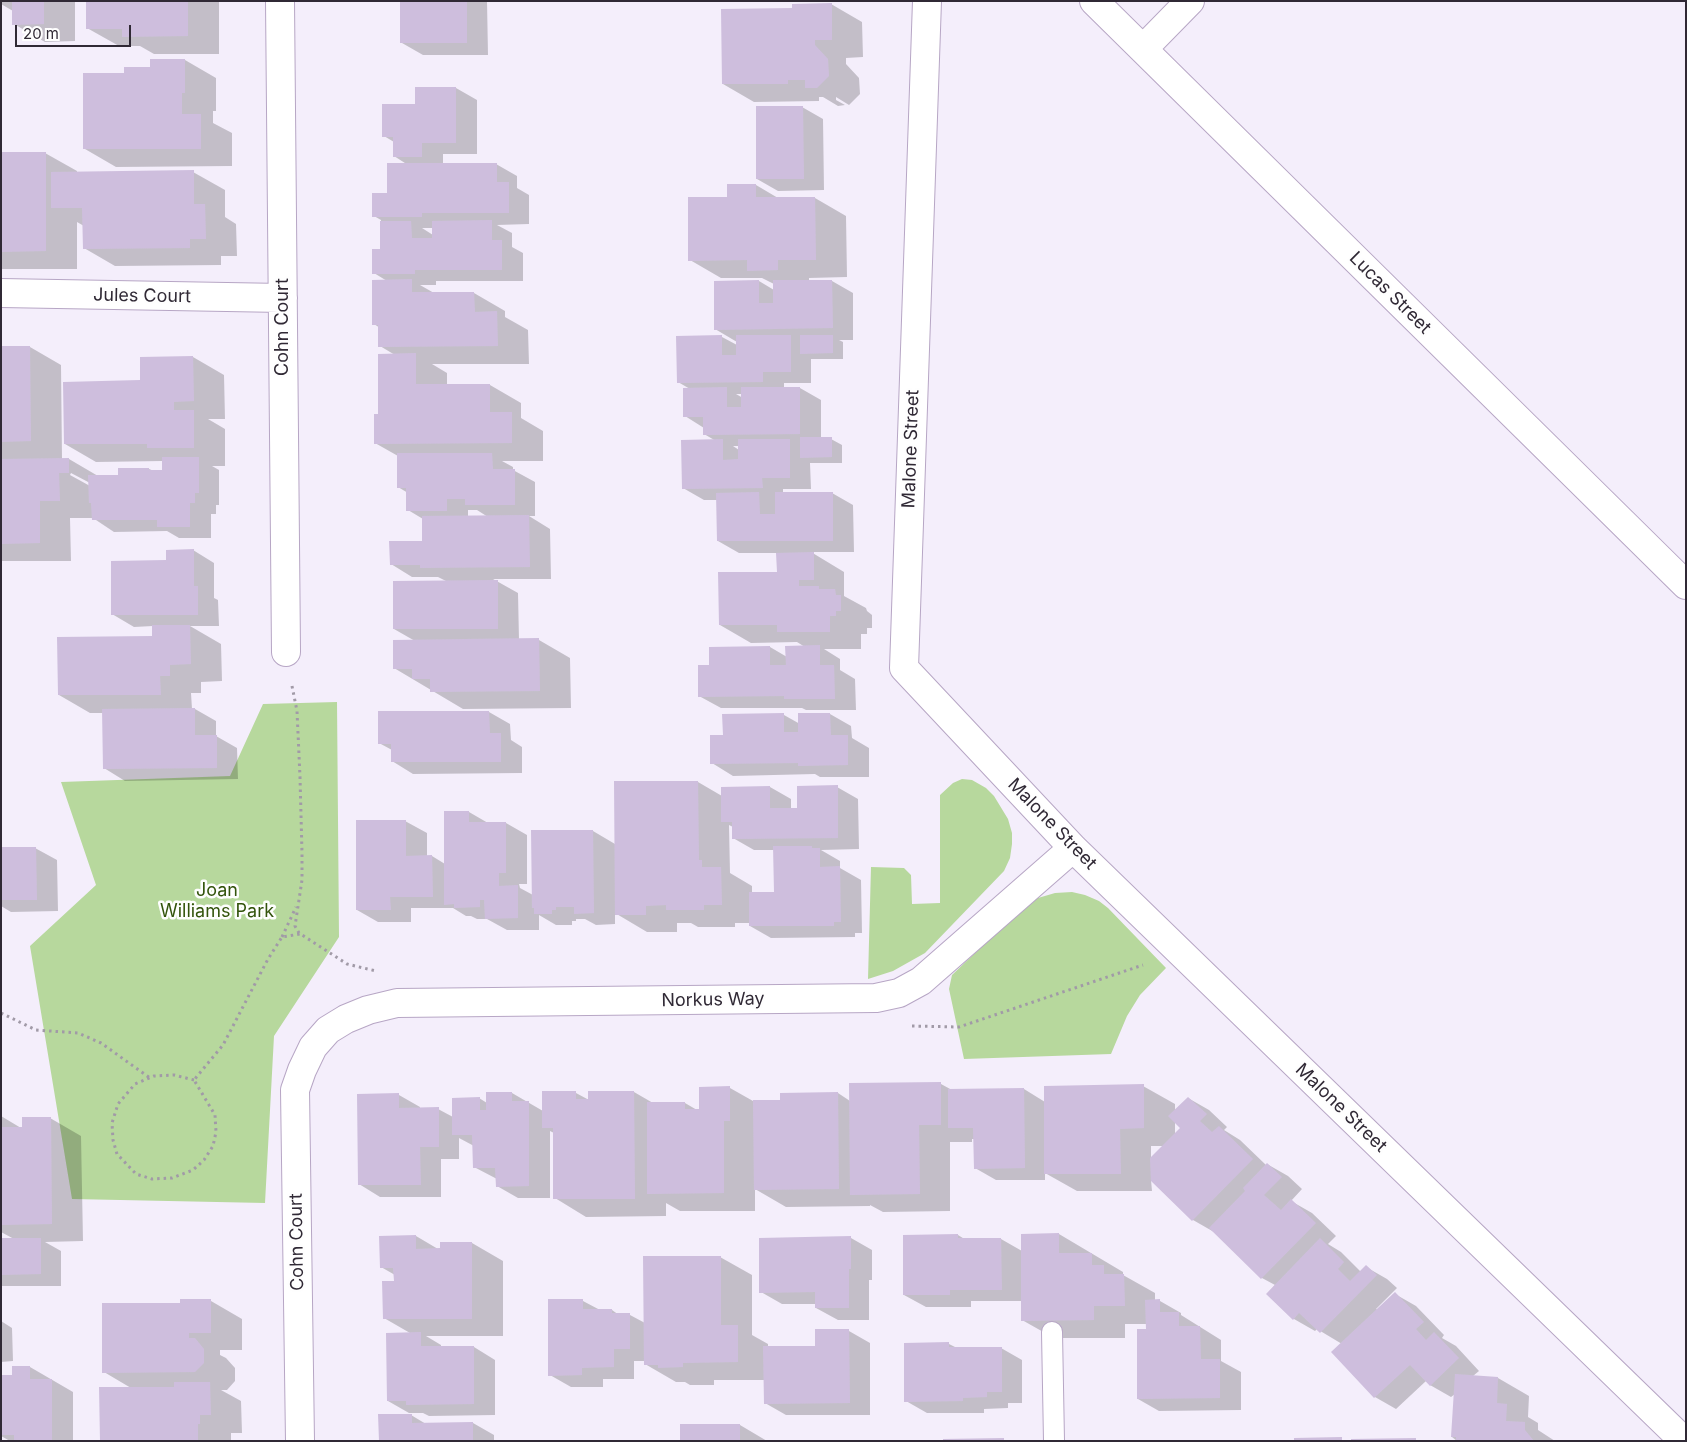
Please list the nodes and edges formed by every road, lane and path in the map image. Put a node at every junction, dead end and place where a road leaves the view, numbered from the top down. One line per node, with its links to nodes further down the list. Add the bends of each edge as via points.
1 (280, 1): 7 (street, Cohn Court)
2 (927, 1): 10 (street, Malone Street, via 904,668)
3 (1094, 1): 5 (street, Lucas Street)
4 (1190, 1): 5 (street)
5 (1143, 48): 8 (street, Lucas Street)
6 (1, 294): 7 (street, Jules Court)
7 (283, 298): 9 (street, Cohn Court)
8 (1686, 585)
9 (286, 652): 11 (path, via 296,712 300,777 302,880)
10 (1073, 848): 14 (street, Malone Street); 15 (street, Norkus Way, via 921,981 899,992 876,998)
11 (298, 902): 12 (path, via 295,926); 13 (path)
12 (300, 934): 13 (path); 15 (path, via 347,964 388,973)
13 (282, 937): 20 (path, via 223,1045)
14 (1180, 952): 17 (path, via 959,1027); 24 (street, Malone Street)
15 (388, 1005): 18 (street, Norkus Way, via 346,1019 328,1030)
16 (1, 1013): 19 (path, via 36,1030 78,1033 101,1043)
17 (906, 1026)
18 (314, 1047): 22 (street, Cohn Court, via 295,1090)
19 (150, 1078): 20 (path, via 174,1075); 20 (path, via 135,1084 118,1104 112,1123 117,1154 136,1174 152,1179 172,1178 193,1170 213,1146 215,1115)
20 (194, 1080)
21 (1052, 1332): 23 (lane)
22 (300, 1441)
23 (1054, 1441)
24 (1684, 1441)

